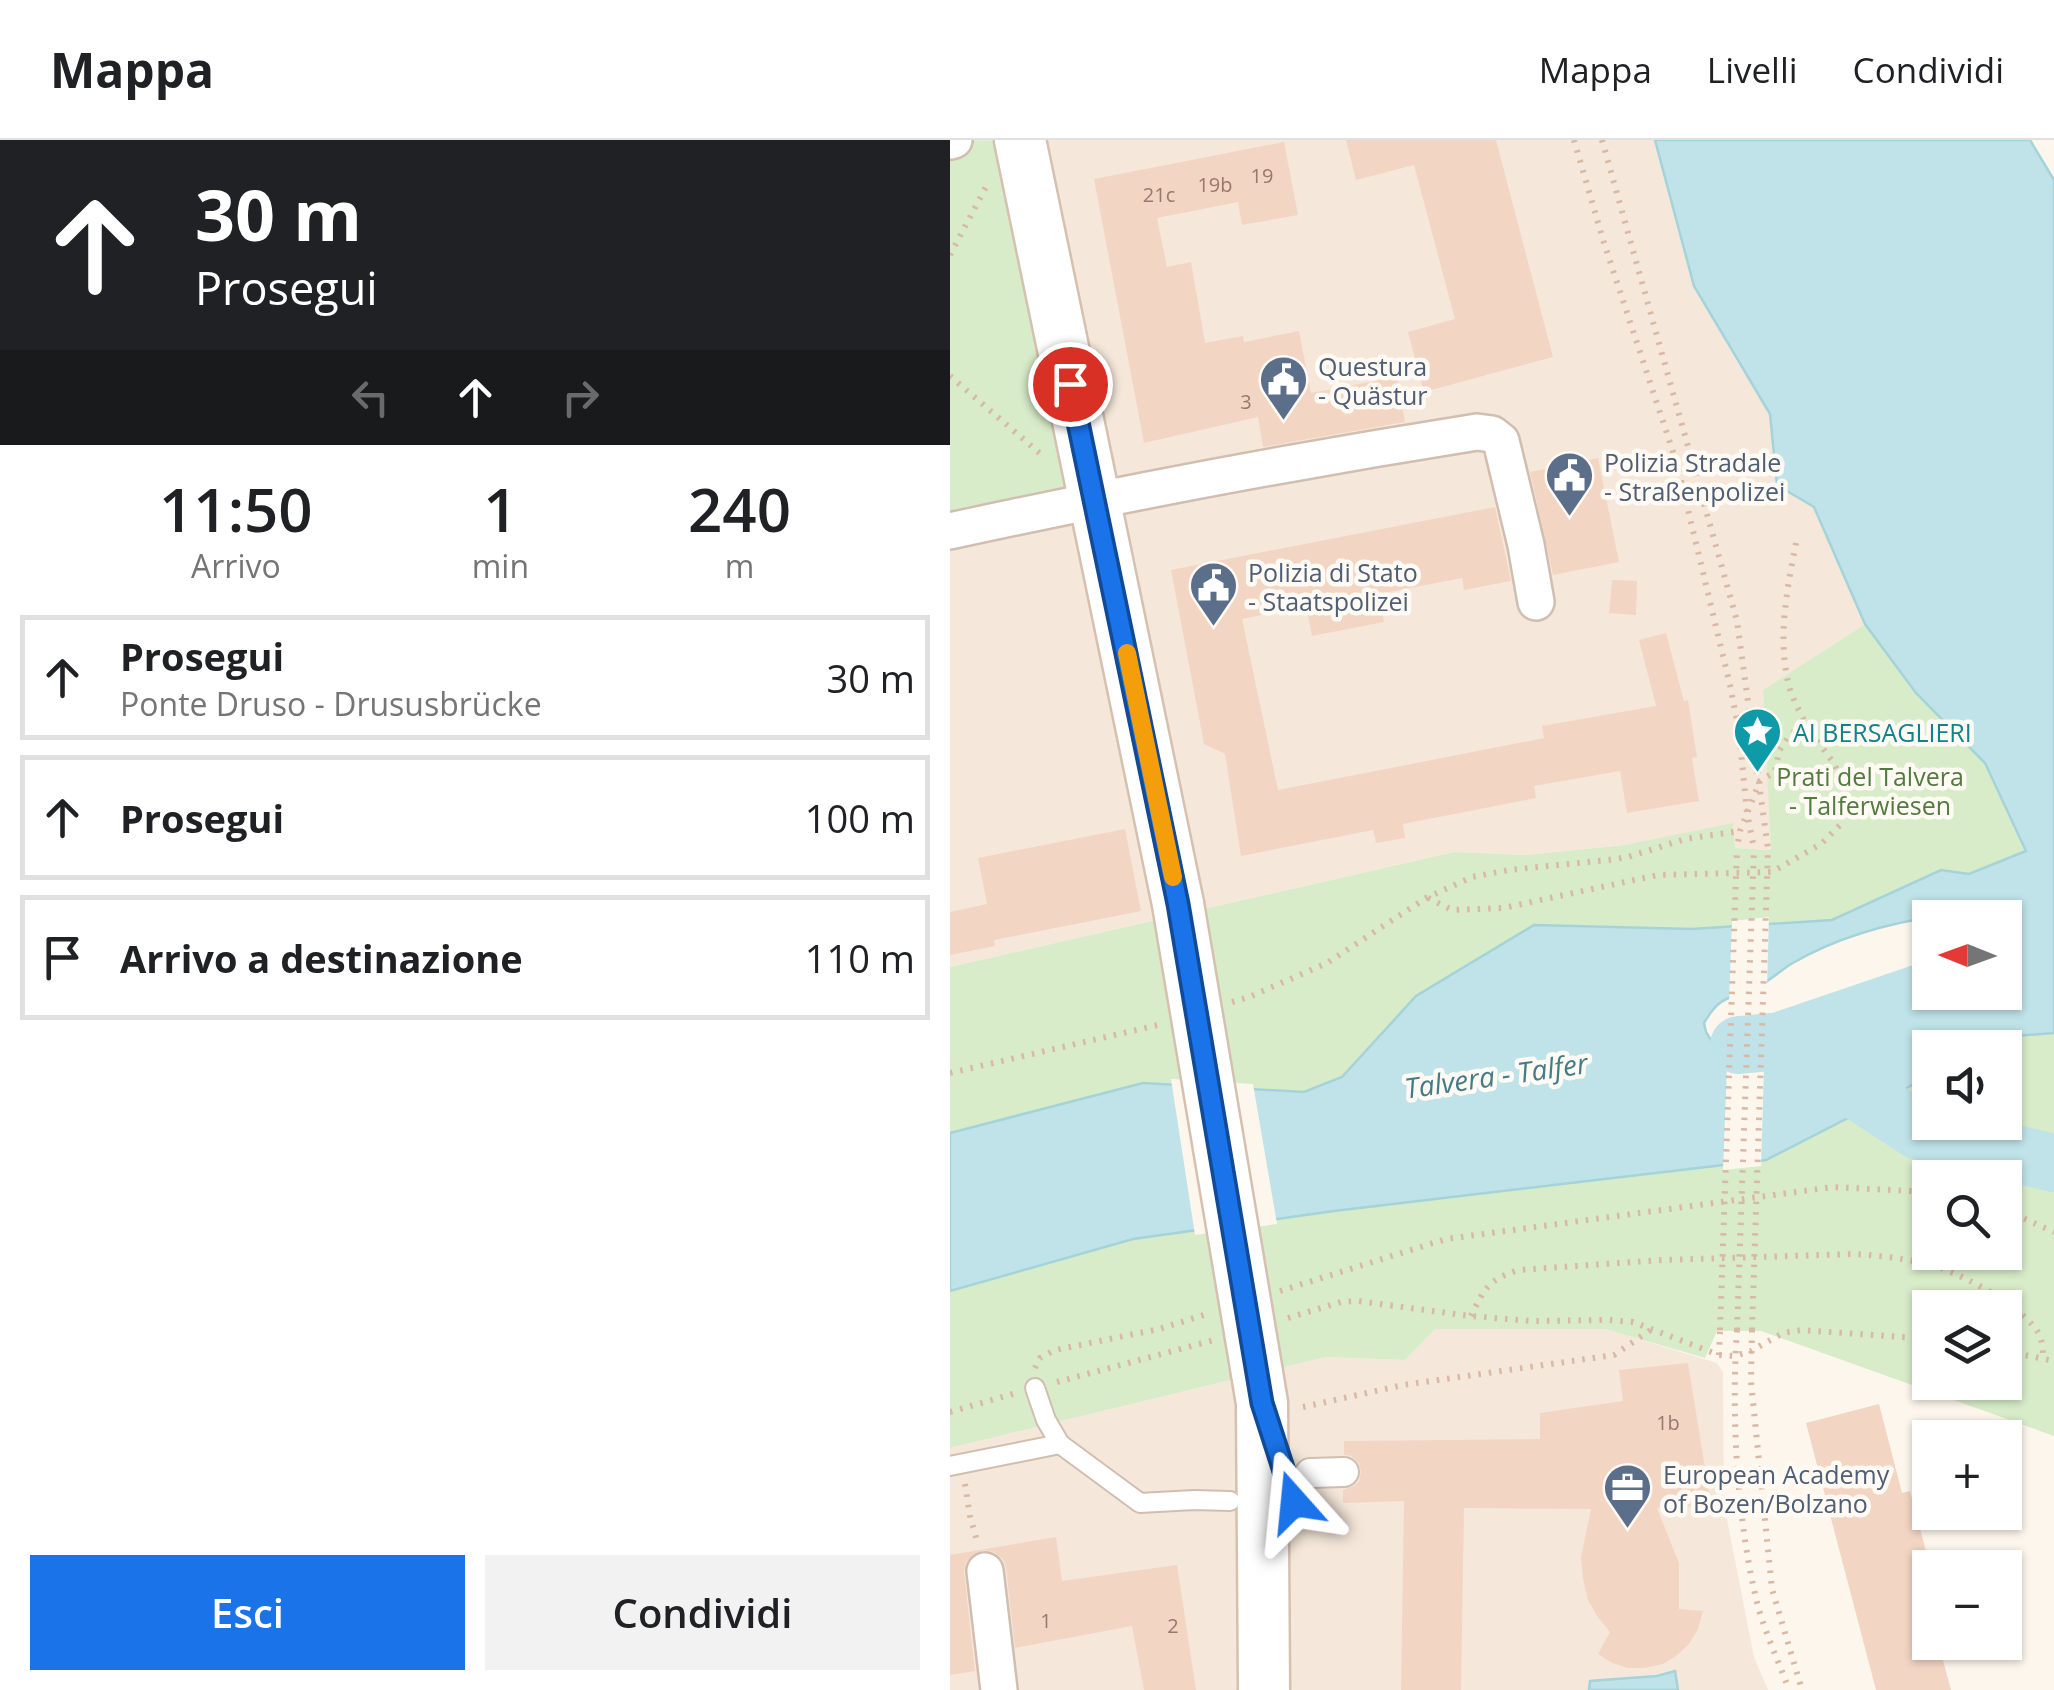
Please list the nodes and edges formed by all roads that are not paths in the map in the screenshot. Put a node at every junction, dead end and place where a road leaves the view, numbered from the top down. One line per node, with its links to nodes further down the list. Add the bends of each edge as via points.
1 (1007, 155): 2 (main road)
2 (1094, 500): 3 (street); 4 (street, via 1492,434 1501,441); 5 (main road, bridge, via 1178,904)
3 (950, 530)
4 (1536, 602)
5 (1249, 1371): 11 (main road); 14 (main road)
6 (1034, 1388): 7 (lane)
7 (1060, 1444): 8 (lane); 11 (lane, via 1140,1503)
8 (956, 1465)
9 (1344, 1472): 10 (street)
10 (1310, 1474)
11 (1230, 1502): 14 (main road, via 1230,1626)
12 (985, 1570): 13 (street)
13 (999, 1690)
14 (1264, 1690)

